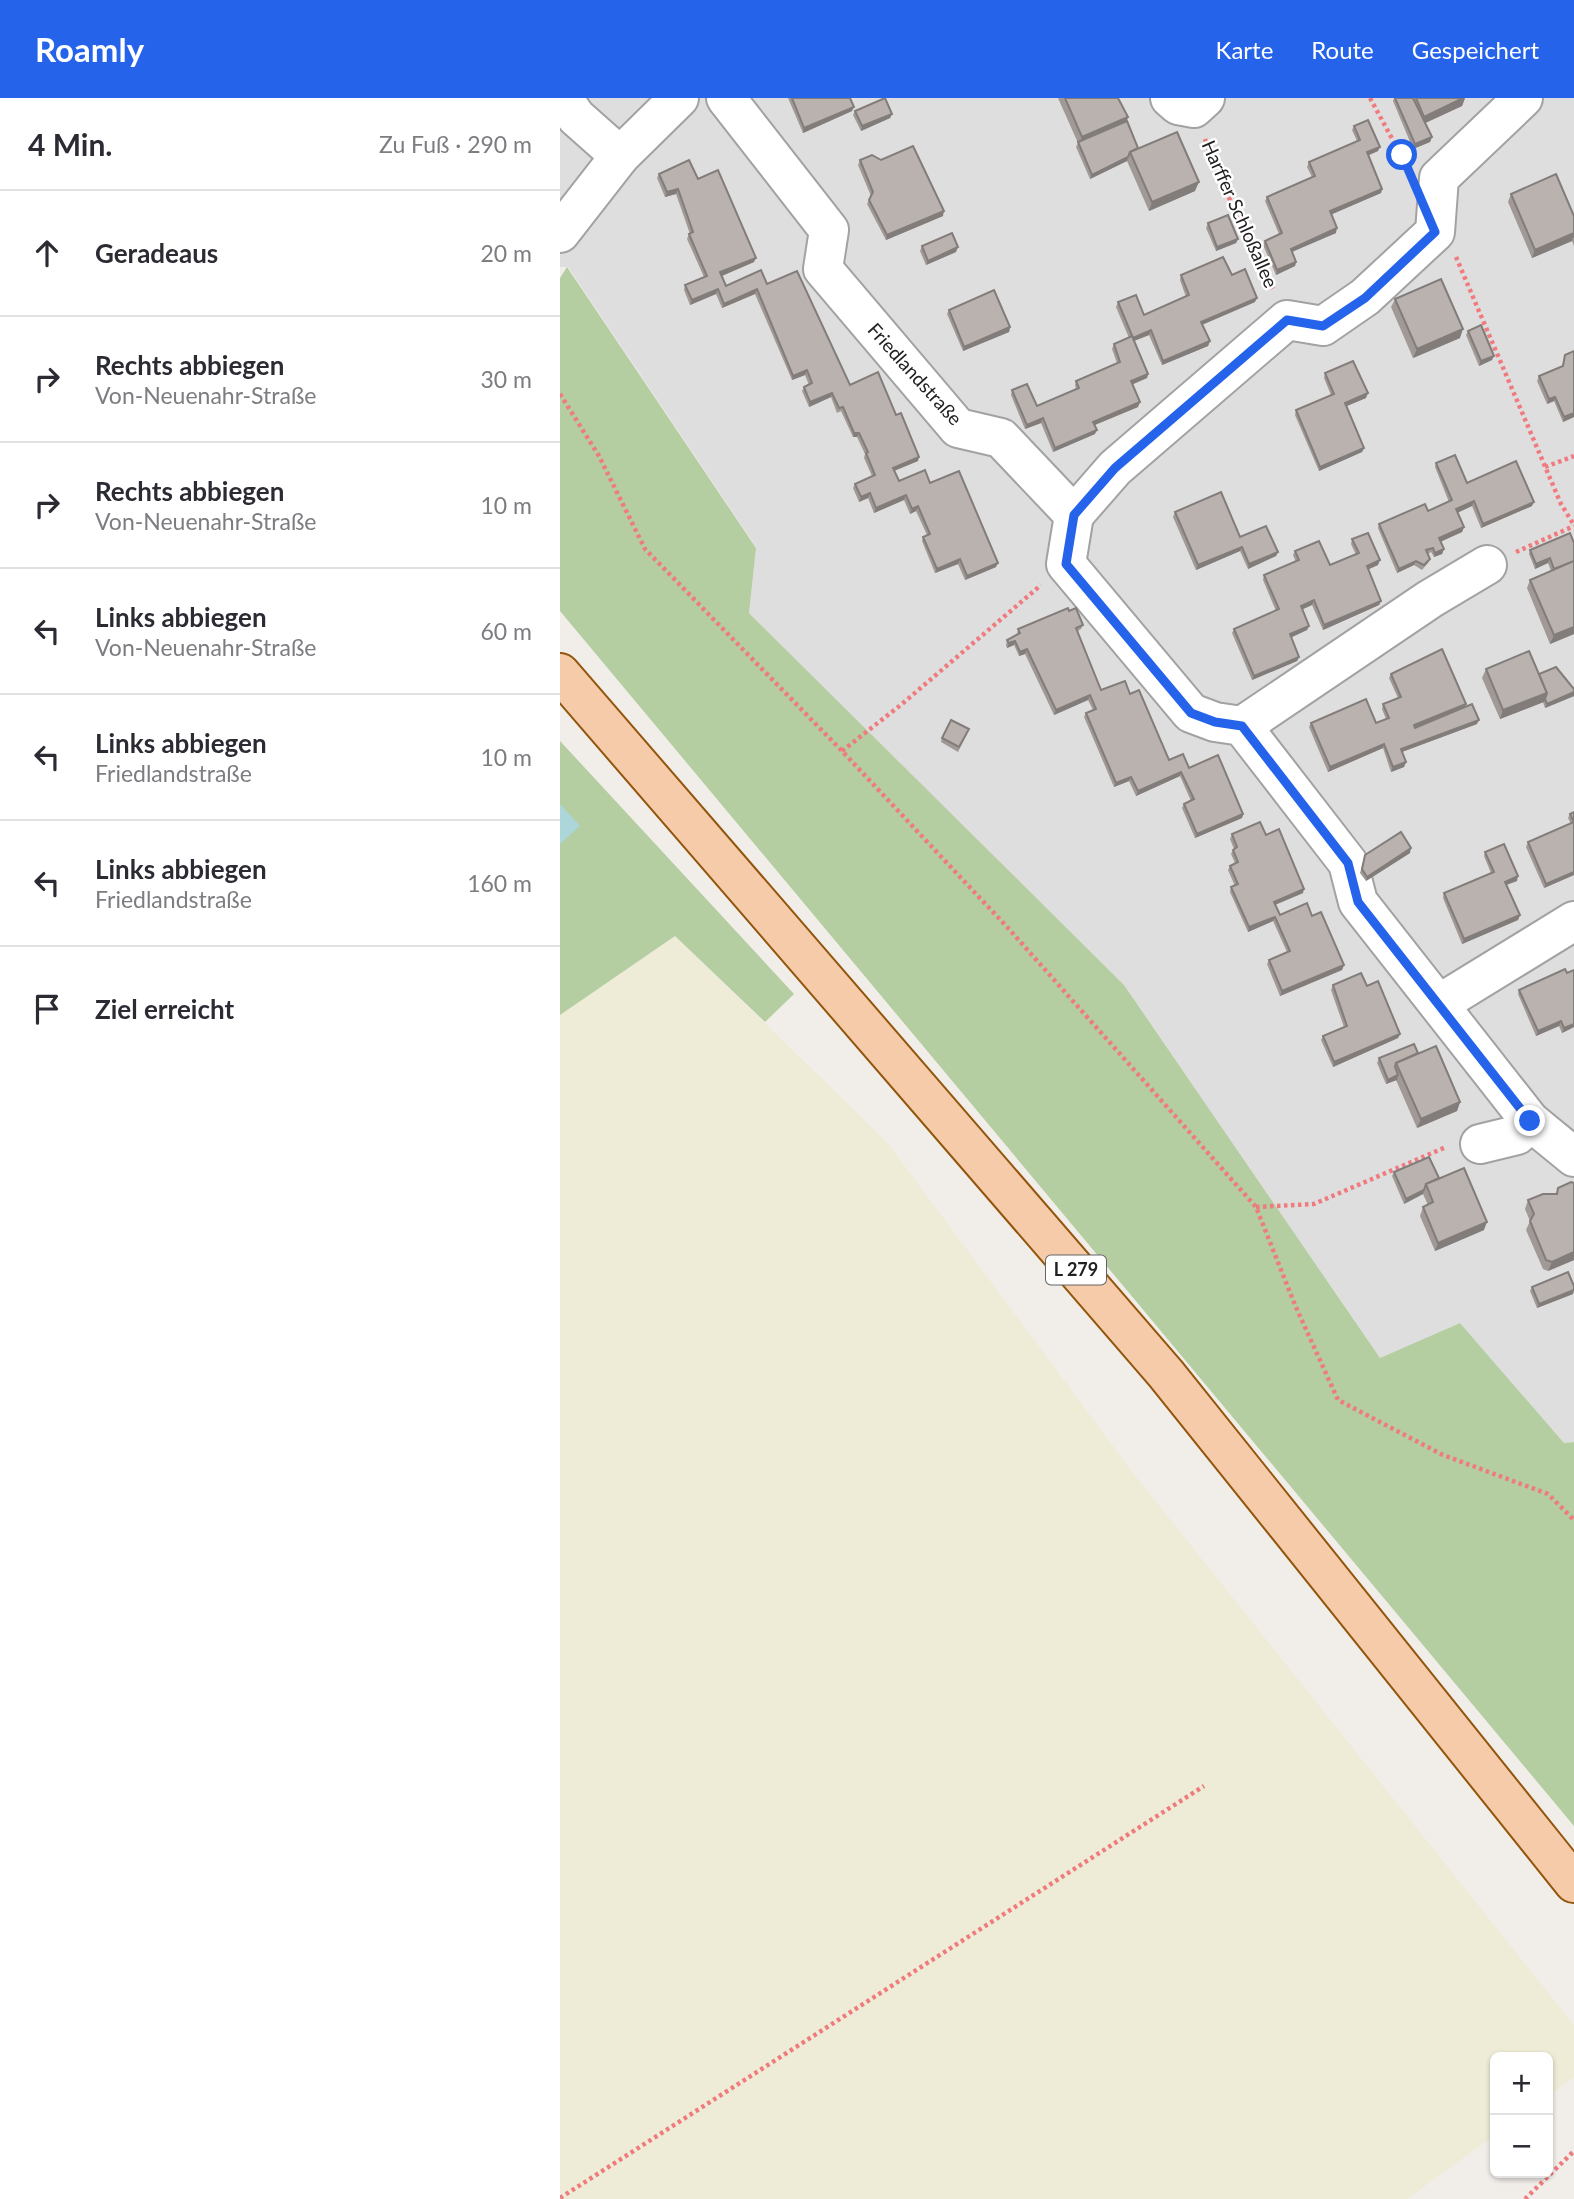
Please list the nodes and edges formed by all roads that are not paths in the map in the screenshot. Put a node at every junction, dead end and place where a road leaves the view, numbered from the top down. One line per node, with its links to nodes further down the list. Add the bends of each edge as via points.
1 (563, 98): 5 (street, via 576,117)
2 (679, 98): 5 (street)
3 (726, 98): 7 (street, Friedlandstraße, via 829,230 823,269 958,428 1001,438)
4 (1523, 98): 7 (street, via 1439,178 1435,232 1365,298 1323,326 1287,320 1115,468)
5 (620, 156): 6 (street)
6 (560, 233)
7 (1074, 515): 10 (street, via 1066,564 1191,713)
8 (1487, 565): 10 (street)
9 (560, 673): 16 (main road, L 279, via 1166,1374)
10 (1242, 726): 12 (street, via 1348,863 1358,902)
11 (1574, 921): 12 (street)
12 (1439, 1004): 13 (street)
13 (1530, 1121): 14 (street, via 1517,1135); 15 (street)
14 (1480, 1144)
15 (1574, 1157)
16 (1574, 1882)

